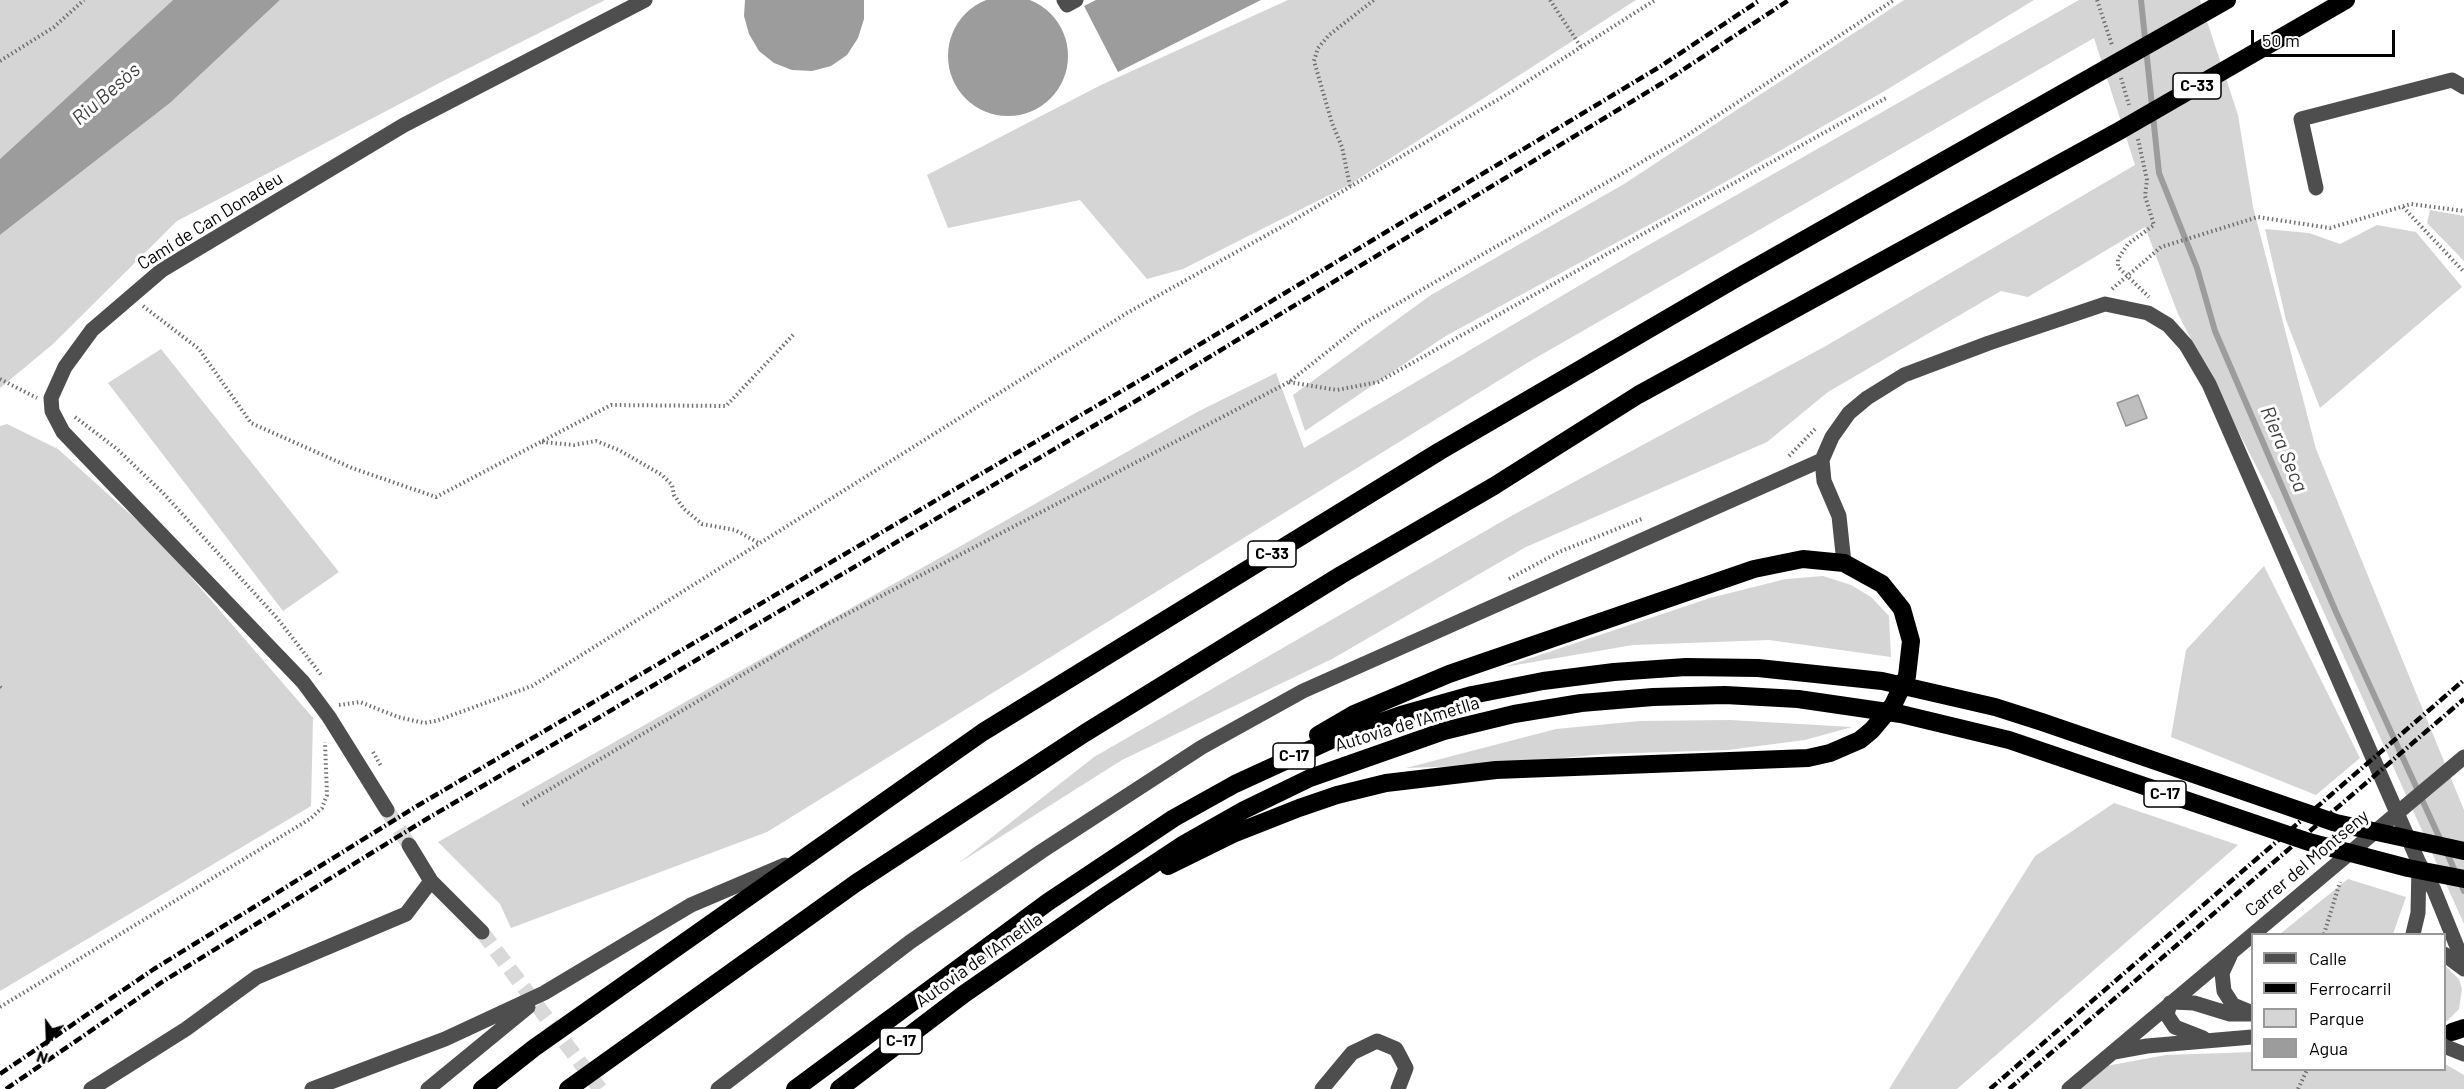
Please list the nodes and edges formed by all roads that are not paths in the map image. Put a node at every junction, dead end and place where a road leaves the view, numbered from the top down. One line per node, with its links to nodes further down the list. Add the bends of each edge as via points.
1 (645, 0): 12 (street, Camí de Can Donadeu, via 404,125 162,270 92,330 65,367 51,398 63,432 334,711)
2 (1064, 0): 3 (street, via 1067,5)
3 (1076, 0)
4 (2227, 0): 15 (highway, C-33, via 1440,451 983,732)
5 (2346, 0): 40 (highway, C-33, via 2127,131 1638,395 1177,676 856,883)
6 (2464, 87): 7 (street, via 2452,80 2301,119)
7 (2316, 188)
8 (1822, 460): 9 (street, via 1824,481 1839,516); 16 (street, via 1850,412 1904,375 2105,304 2148,313 2159,320 2186,345 2209,384); 41 (street, via 1303,691 1202,747 910,942)
9 (1844, 563): 11 (highway, via 1803,559 1754,569 1449,674 1354,714); 19 (highway, via 1868,575 1894,597 1902,609 1911,641 1907,676 1893,705 1872,730 1846,747 1808,758 1496,770 1386,783 1336,795 1233,834)
10 (2464, 757): 21 (street, Carrer del Montseny)
11 (1235, 784): 14 (highway, C-17, via 1333,739 1472,695 1614,672 1758,668 1882,681 1995,707 2336,823); 42 (highway, C-17, via 1174,818 1048,902)
12 (387, 810)
13 (409, 845): 18 (street)
14 (2464, 851)
15 (804, 857): 27 (street, C-33, via 691,905); 39 (highway, C-33)
16 (2419, 863): 22 (street, via 2418,913); 26 (street, via 2434,890)
17 (2464, 879): 19 (highway, Autovia de l'Ametlla / C-17, via 2340,851 2009,740 1956,726 1866,707 1725,695 1653,697 1536,710 1444,731 1310,778 1184,844)
18 (431, 881): 20 (street); 36 (street, via 406,914 257,977 186,1029)
19 (1104, 897): 43 (highway, Autovia de l'Ametlla / C-17, via 964,994)
20 (483, 932)
21 (2255, 933)
22 (2413, 933)
23 (2251, 936): 24 (street, Carrer del Montseny)
24 (2232, 952): 28 (street, Carrer del Montseny); 29 (street, via 2222,973 2224,991 2233,1005)
25 (2446, 955): 26 (street)
26 (2464, 967)
27 (544, 993): 37 (street, C-33, via 445,1039); 38 (street)
28 (2171, 1002): 30 (street, via 2194,1003 2230,1014); 33 (street, Carrer del Montseny, via 2167,1015 2175,1027 2191,1036); 34 (street, Carrer del Montseny)
29 (2251, 1012)
30 (2251, 1013)
31 (2454, 1033): 35 (street)
32 (2251, 1036): 33 (street, Carrer del Montseny)
33 (2215, 1040): 34 (street, Carrer del Montseny, via 2134,1047)
34 (2109, 1054): 46 (street, Carrer del Montseny)
35 (2464, 1054)
36 (91, 1089)
37 (312, 1089)
38 (428, 1089)
39 (482, 1089)
40 (567, 1089)
41 (718, 1089)
42 (795, 1089)
43 (839, 1089)
44 (1322, 1089): 45 (street, via 1352,1053 1377,1041 1396,1049 1406,1068)
45 (1398, 1089)
46 (2069, 1089)

